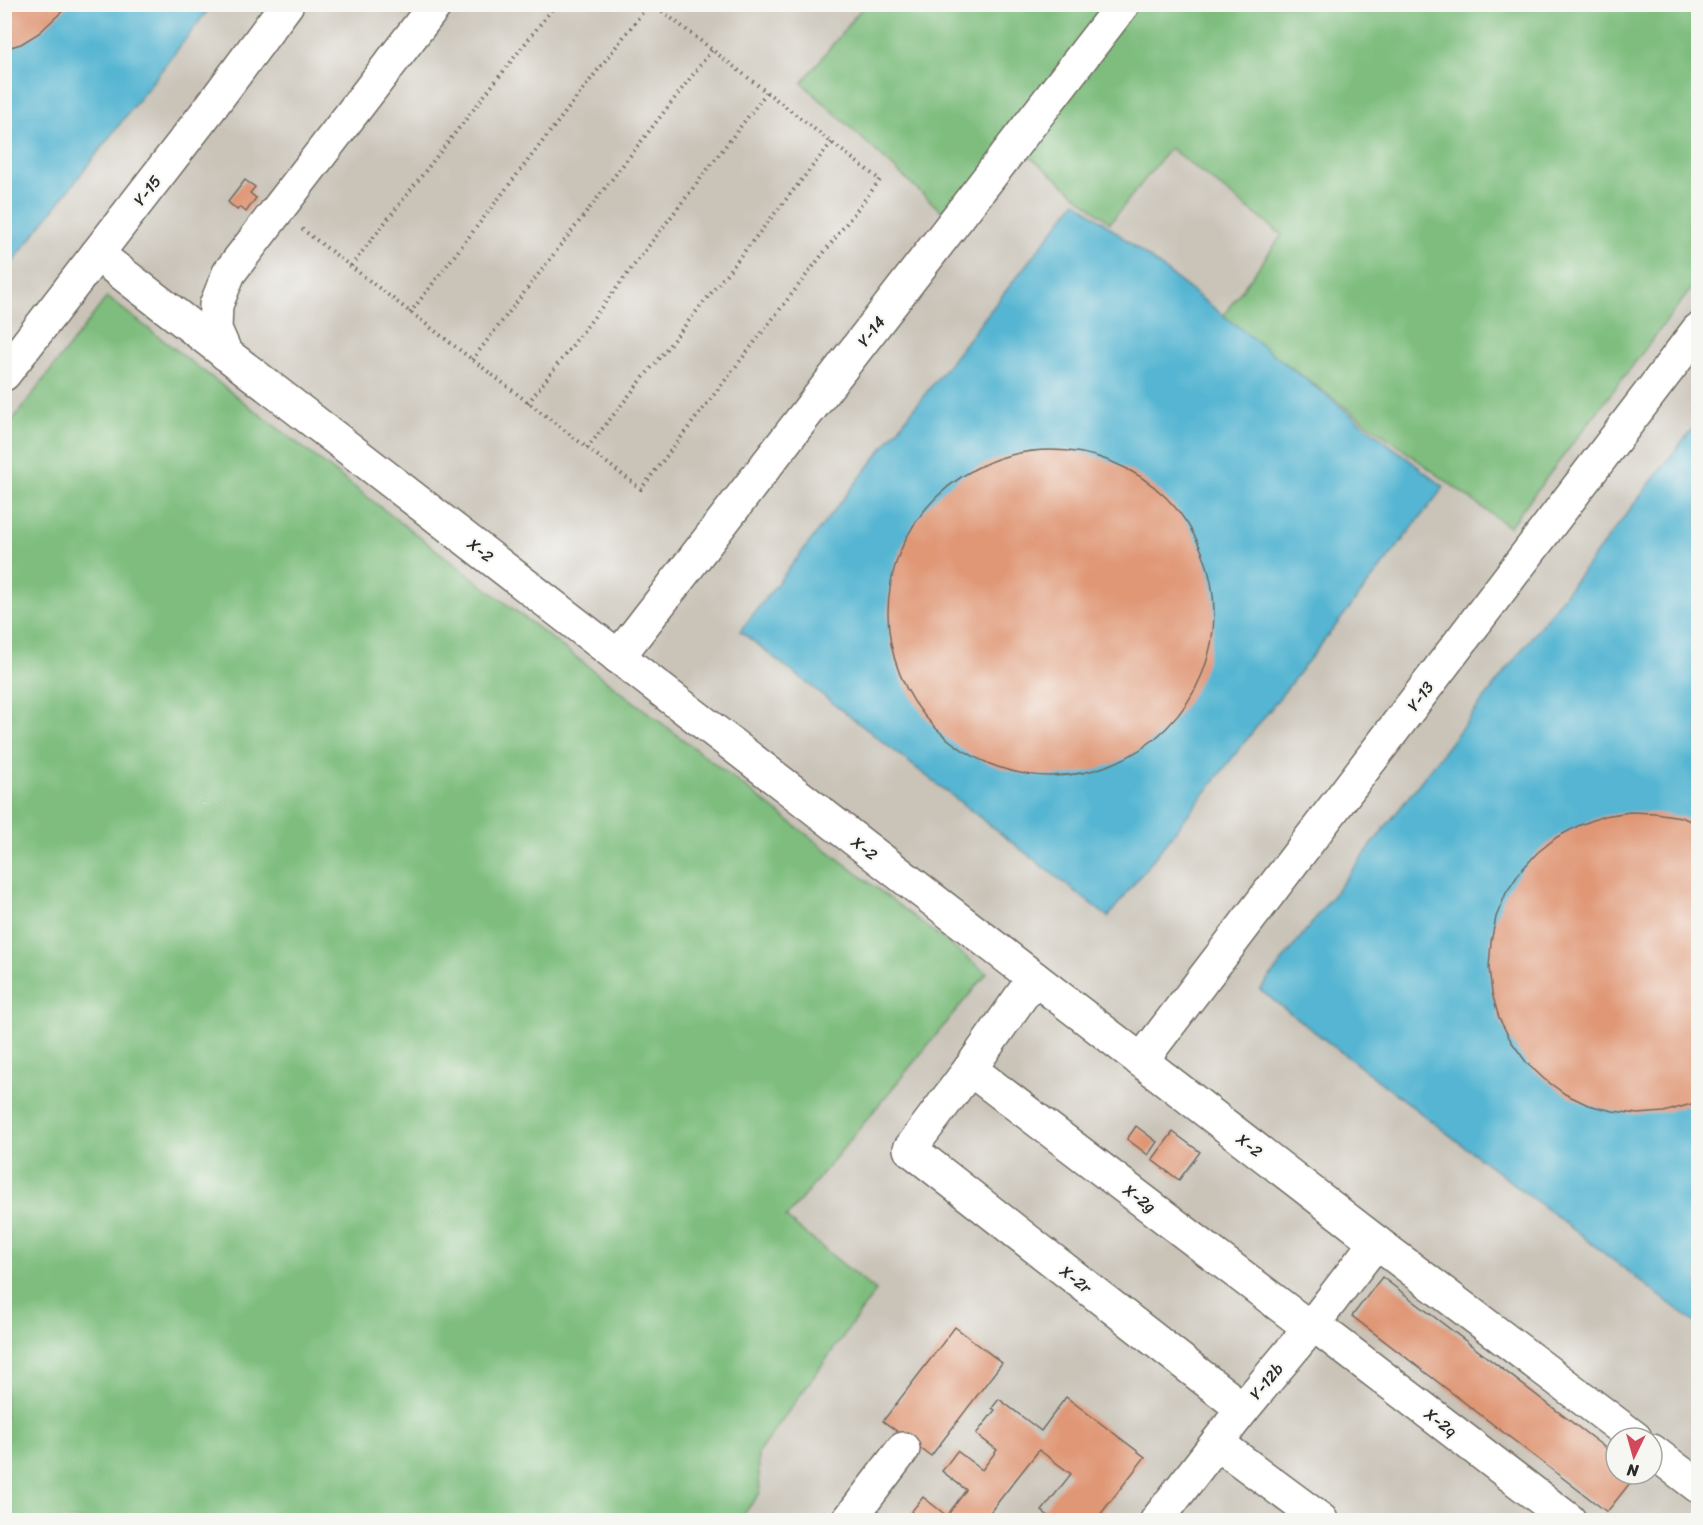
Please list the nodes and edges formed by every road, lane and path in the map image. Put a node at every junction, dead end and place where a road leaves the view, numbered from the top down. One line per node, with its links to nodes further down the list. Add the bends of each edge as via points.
1 (287, 4): 10 (street, Y-15)
2 (436, 4): 9 (street)
3 (556, 4): 11 (path)
4 (651, 4): 6 (path); 12 (path)
5 (1123, 4): 19 (street, Y-14)
6 (712, 50): 7 (path); 16 (path)
7 (766, 92): 8 (path); 17 (path)
8 (832, 142): 18 (path); 18 (path, via 880,180 641,489)
9 (278, 210): 11 (path); 14 (street, via 229,273 216,305 214,329)
10 (97, 254): 14 (street, X-2); 15 (street, Y-15)
11 (350, 266): 12 (path)
12 (410, 312): 16 (path)
13 (1698, 330): 21 (street, Y-13)
14 (226, 354): 19 (street, X-2)
15 (9, 359)
16 (472, 360): 17 (path)
17 (528, 403): 18 (path)
18 (588, 448)
19 (618, 657): 20 (street, X-2)
20 (1034, 978): 21 (street, X-2); 22 (street)
21 (1142, 1061): 23 (street, X-2)
22 (970, 1069): 24 (street, X-2g); 25 (street, X-2r, via 910,1149)
23 (1376, 1242): 24 (street, Y-12b); 26 (street, X-2)
24 (1311, 1326): 25 (street, Y-12b); 34 (street, X-2q)
25 (1243, 1409): 27 (street, Y-12b)
26 (1619, 1426)
27 (1217, 1443): 31 (street, Y-12b); 33 (street)
28 (903, 1449): 32 (street)
29 (1664, 1459): 30 (street)
30 (1698, 1486)
31 (1173, 1515)
32 (849, 1521)
33 (1321, 1521)
34 (1569, 1521)

